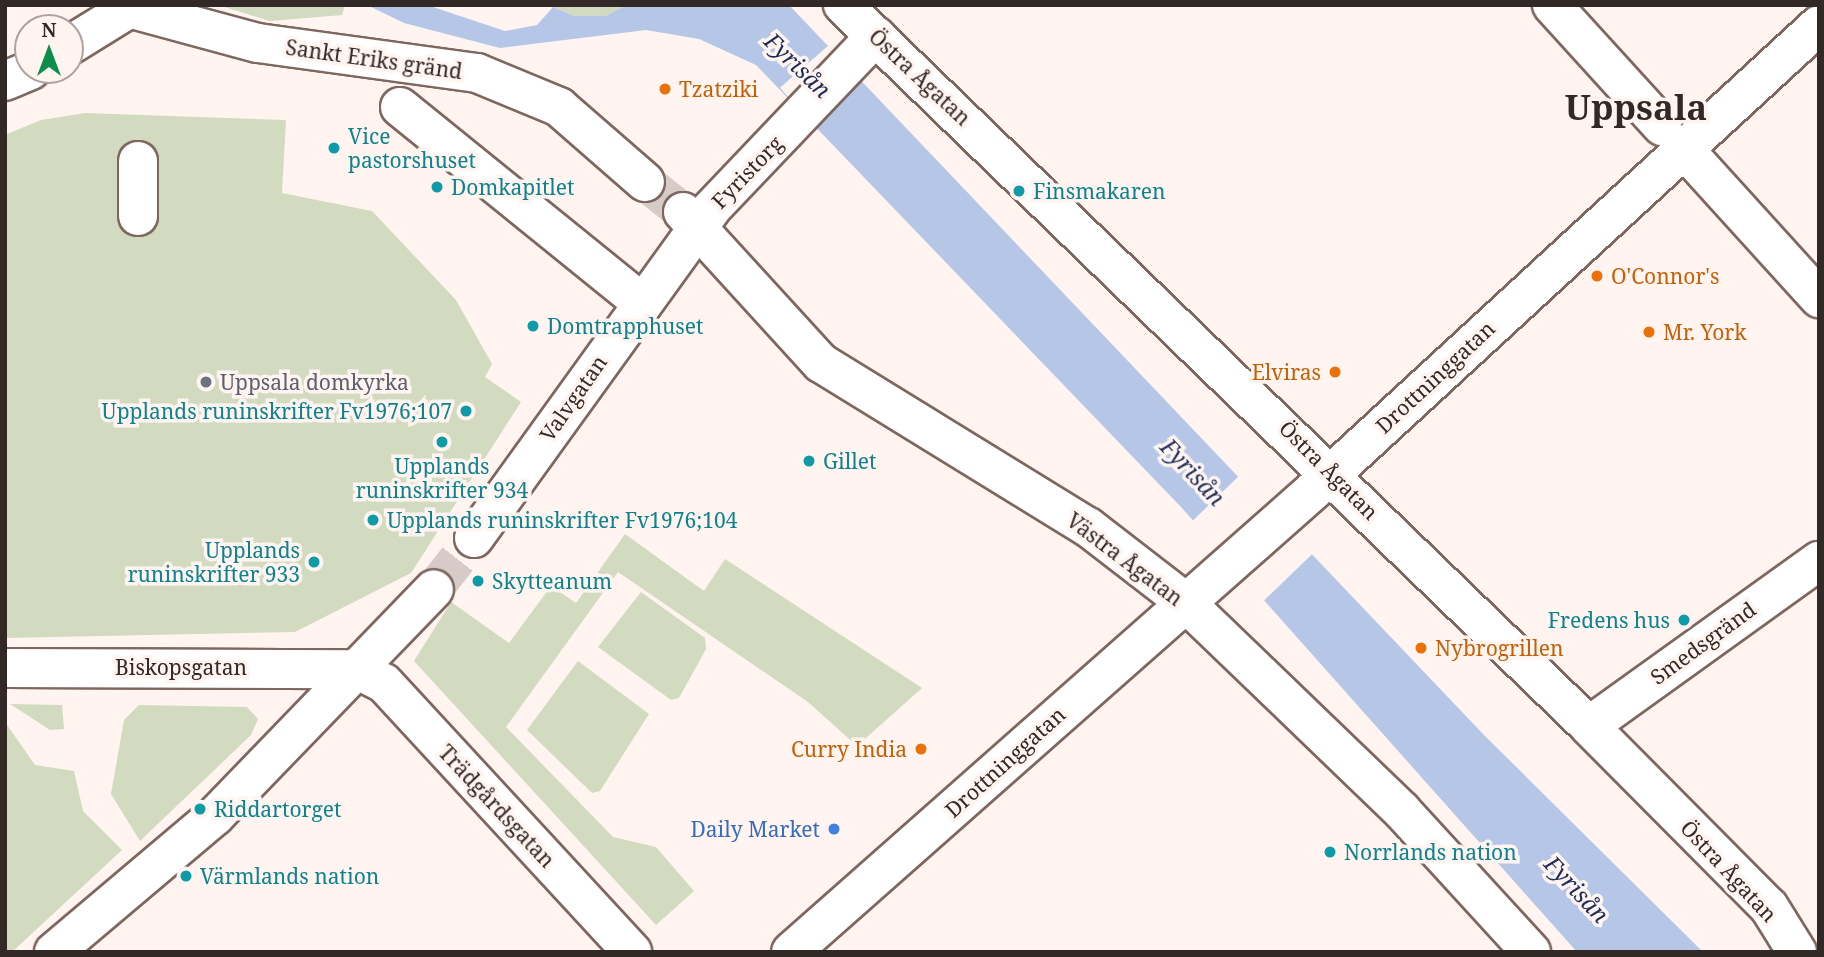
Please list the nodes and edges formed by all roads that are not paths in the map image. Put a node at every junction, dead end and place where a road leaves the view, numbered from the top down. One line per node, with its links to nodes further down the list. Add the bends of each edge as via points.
1 (843, 5): 6 (street, Östra Ågatan)
2 (121, 8): 5 (street); 11 (street, Sankt Eriks gränd, via 258,43 477,73 559,107)
3 (1560, 14): 8 (street)
4 (1819, 25): 16 (street, Drottninggatan, via 1581,239)
5 (84, 35)
6 (866, 46): 13 (street, Fyristorg, via 797,120); 16 (street, Östra Ågatan)
7 (400, 107): 15 (street, Sankt Eriks gränd)
8 (1662, 126)
9 (1693, 159): 14 (street)
10 (138, 161): 12 (street)
11 (645, 182)
12 (138, 216)
13 (690, 219): 15 (street, Valvgatan); 20 (street, Västra Ågatan, via 821,363 1088,527)
14 (1819, 298)
15 (641, 302): 17 (street, Valvgatan)
16 (1332, 473): 20 (street, Drottninggatan); 23 (street, Östra Ågatan)
17 (474, 538)
18 (1819, 561): 23 (street, Smedsgränd)
19 (434, 589): 22 (street)
20 (1185, 602): 26 (street, Drottninggatan); 27 (street, Västra Ågatan, via 1402,811)
21 (5, 668): 22 (street, Biskopsgatan)
22 (356, 669): 24 (street, via 215,816); 25 (street, Trädgårdsgatan, via 384,683)
23 (1589, 726): 28 (street, Östra Ågatan, via 1769,907)
24 (54, 952)
25 (632, 952)
26 (791, 952)
27 (1531, 952)
28 (1797, 952)

